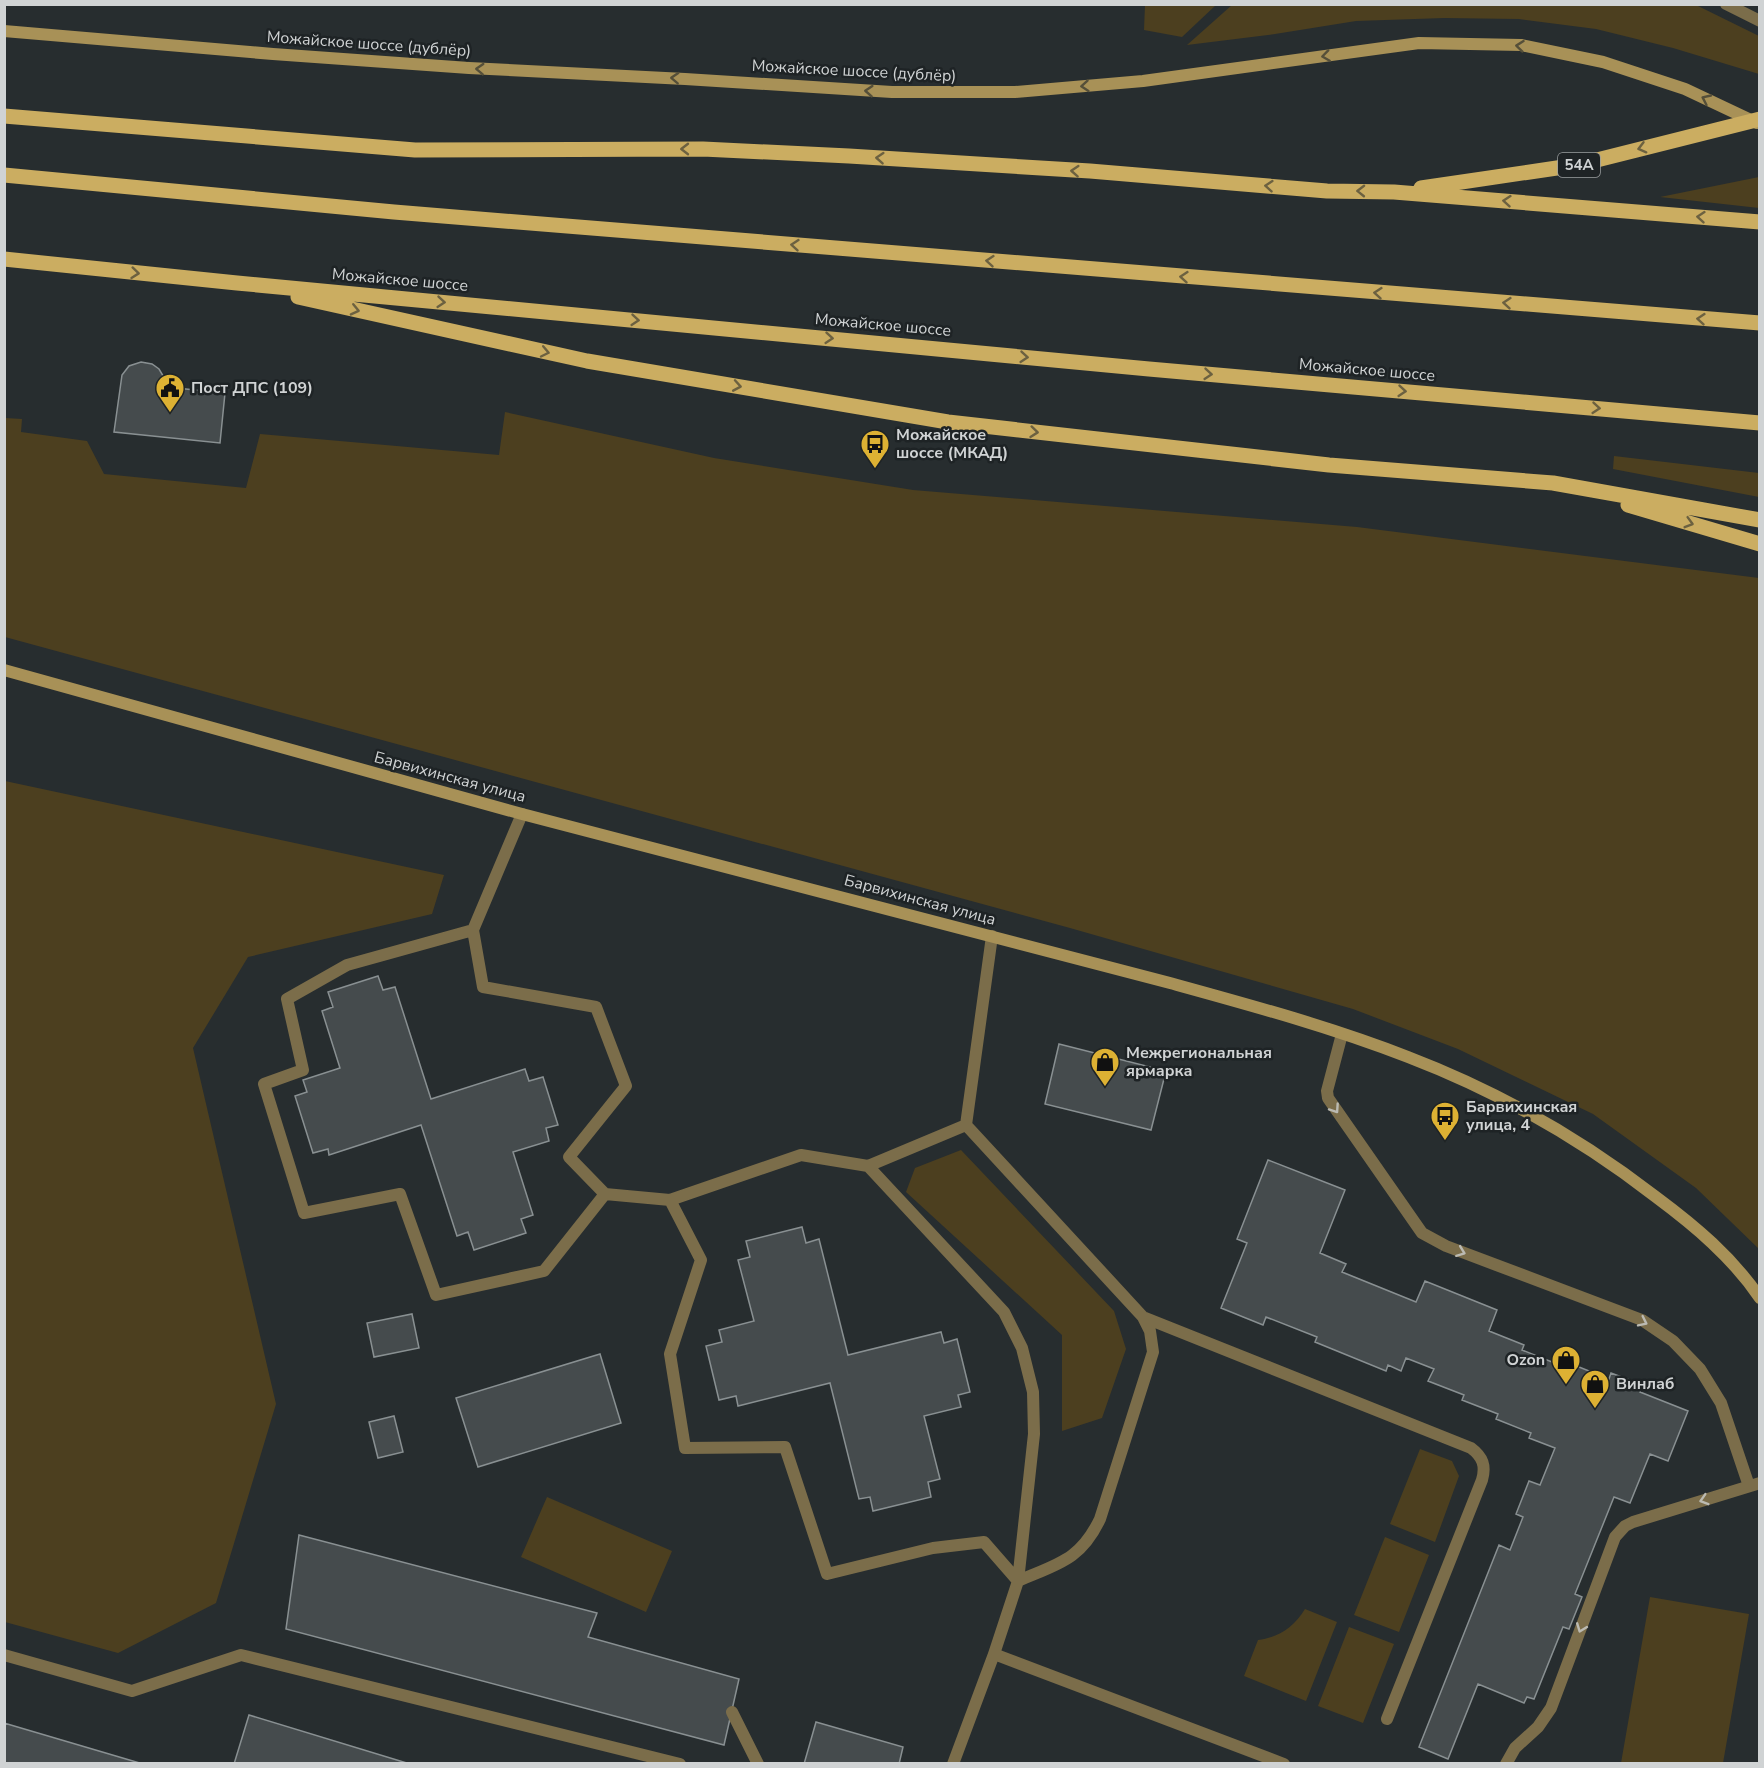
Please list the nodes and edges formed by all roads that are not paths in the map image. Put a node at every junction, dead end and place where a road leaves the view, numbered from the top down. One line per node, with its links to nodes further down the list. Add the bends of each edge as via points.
1 (1726, 4): 2 (lane)
2 (1760, 21)
3 (4, 31): 6 (street, Можайское шоссе (дублёр), one-way to 3, via 1665,82 1603,62 1521,45 1419,43 1143,81 1015,92 892,92 446,66)
4 (4, 116): 8 (main road, one-way to 4, via 1327,191 1090,171 703,149 416,150)
5 (1760, 119): 8 (main road, 54А, one-way to 8, via 1577,165)
6 (1760, 124)
7 (4, 175): 14 (main road, one-way to 7, via 394,212)
8 (1394, 192): 9 (main road, one-way to 8)
9 (1760, 222)
10 (4, 259): 12 (main road, Можайское шоссе)
11 (4, 267): 12 (street)
12 (77, 267): 13 (main road, Можайское шоссе, one-way to 13)
13 (237, 283): 15 (main road, Можайское шоссе, one-way to 15); 16 (main road, one-way to 16, via 587,361 948,422 1329,465)
14 (1760, 324)
15 (1760, 423)
16 (1553, 483): 17 (main road); 18 (main road, one-way to 18)
17 (1760, 520)
18 (1760, 544)
19 (4, 670): 20 (street, Барвихинская улица)
20 (522, 814): 21 (lane); 22 (street, Барвихинская улица)
21 (473, 930): 26 (lane, via 483,987 596,1007 626,1086 569,1157); 26 (lane, via 347,966 287,999 303,1070 264,1084 304,1213 400,1194 436,1295 544,1271)
22 (992, 936): 23 (street, Барвихинская улица, via 1258,1007); 24 (lane)
23 (1342, 1034): 28 (street, Барвихинская улица, via 1408,1057 1520,1108 1614,1164 1696,1228 1744,1276); 30 (lane, one-way to 30, via 1328,1098 1422,1233 1446,1246 1642,1320 1673,1341 1700,1369 1716,1394)
24 (966, 1125): 25 (lane); 29 (lane)
25 (868, 1166): 27 (lane, via 801,1155); 31 (lane, via 1004,1312 1022,1347 1033,1392 1034,1434)
26 (605, 1194): 27 (lane)
27 (670, 1200): 31 (lane, via 700,1260 670,1353 685,1448 785,1447 826,1574 933,1548 984,1542)
28 (1760, 1298)
29 (1143, 1317): 31 (lane, via 1153,1352 1100,1520 1091,1537 1068,1559); 35 (lane, via 1479,1454 1485,1472)
30 (1754, 1484): 40 (lane, one-way to 40, via 1633,1522 1619,1531 1551,1708 1538,1727 1515,1748)
31 (1018, 1581): 32 (lane)
32 (994, 1654): 38 (lane); 39 (lane)
33 (4, 1655): 36 (lane, via 132,1691 241,1655)
34 (732, 1712): 37 (lane)
35 (1387, 1719)
36 (680, 1764)
37 (758, 1764)
38 (953, 1764)
39 (1284, 1764)
40 (1506, 1764)

